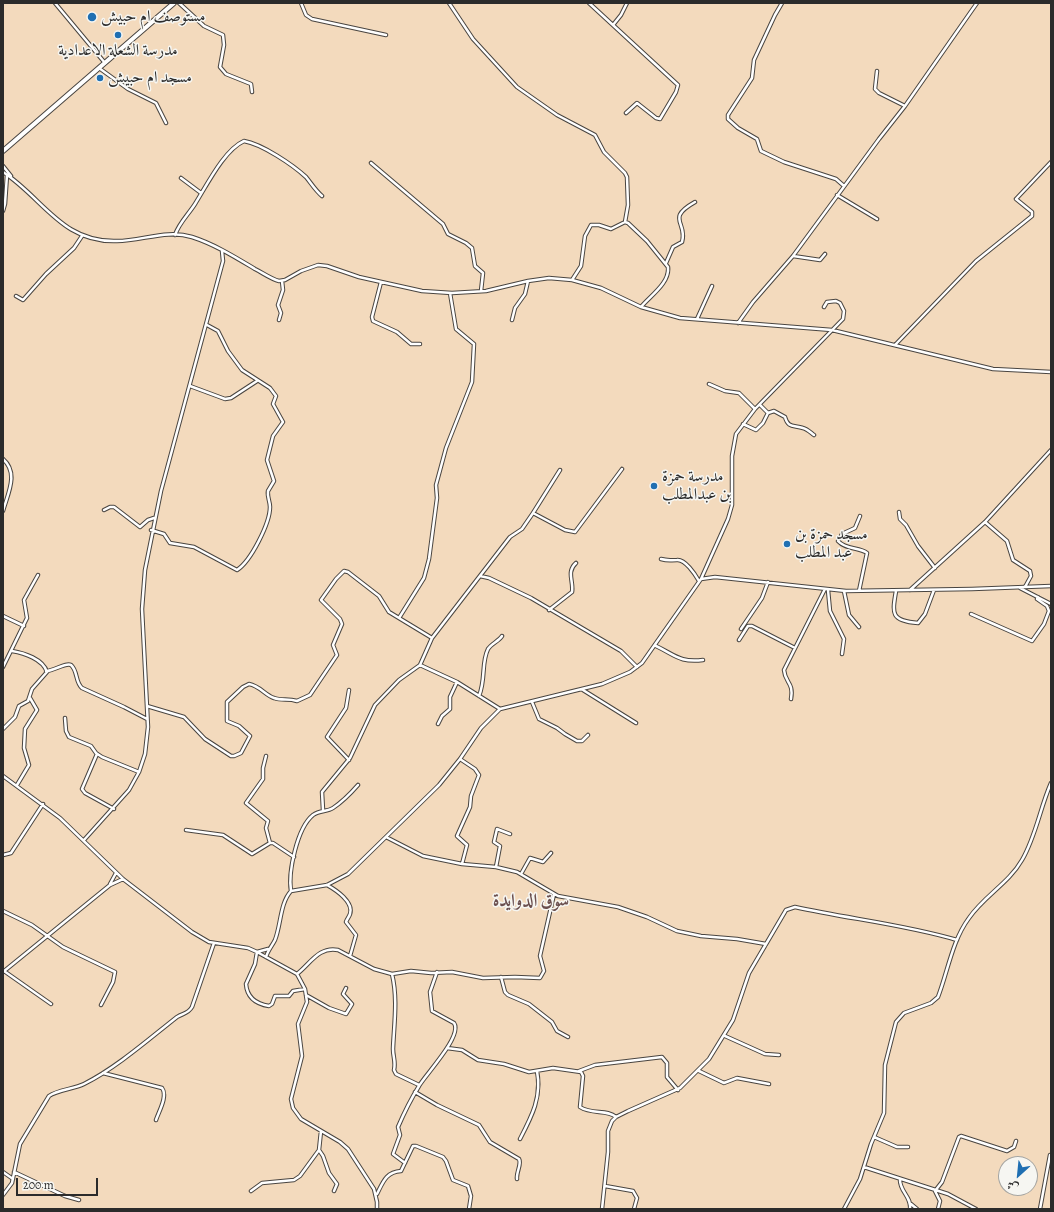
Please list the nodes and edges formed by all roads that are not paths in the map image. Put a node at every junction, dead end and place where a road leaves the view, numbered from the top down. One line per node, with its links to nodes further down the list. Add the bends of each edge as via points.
1 (55, 3): 13 (street)
2 (166, 3): 10 (street)
3 (179, 3): 16 (street, via 204,26 223,35 220,67 226,74 251,84)
4 (301, 3): 12 (street, via 306,15 312,19)
5 (449, 3): 35 (street, via 473,39 517,87 557,115 595,135 604,152 627,177 628,205)
6 (589, 3): 11 (street)
7 (627, 3): 11 (street)
8 (782, 3): 28 (street, via 753,61 752,78 728,115 728,119 757,139 761,151 784,162 836,179)
9 (977, 3): 17 (street)
10 (172, 5): 13 (highway)
11 (613, 24): 18 (street, via 678,85 660,119 637,103)
12 (386, 35)
13 (105, 63): 14 (highway)
14 (99, 68): 19 (street, via 128,89 156,103); 20 (highway)
15 (877, 71): 17 (street, via 875,89)
16 (252, 92)
17 (905, 106): 28 (street)
18 (626, 113)
19 (166, 123)
20 (3, 151)
21 (1051, 162): 61 (street, via 1016,199 1032,212 1032,216 976,261)
22 (371, 163): 49 (street, via 443,224 448,234 470,245 475,266 483,273)
23 (3, 166): 27 (street)
24 (3, 172): 25 (street)
25 (7, 174): 27 (street); 33 (street)
26 (180, 178): 29 (street)
27 (14, 180): 37 (street, via 59,222)
28 (844, 186): 31 (street)
29 (202, 193): 30 (street, via 229,154 244,141 285,162 307,178); 36 (street, via 179,225)
30 (322, 196)
31 (837, 196): 34 (street); 41 (street)
32 (695, 202): 43 (street, via 687,206 679,217 684,237 678,246 673,247)
33 (3, 211)
34 (877, 219)
35 (625, 222): 43 (street, via 647,241); 44 (street, via 614,229 594,224 589,227 585,236 581,266)
36 (175, 235): 37 (street, via 117,241); 38 (street, via 201,240)
37 (82, 236): 51 (street, via 74,248 46,274 24,300)
38 (221, 250): 40 (street); 42 (street)
39 (825, 254): 41 (street, via 820,260)
40 (231, 255): 42 (street); 45 (street)
41 (793, 256): 57 (street)
42 (223, 261): 58 (street)
43 (666, 264): 52 (street, via 668,274)
44 (572, 280): 46 (street, via 550,278); 52 (street, via 601,288)
45 (282, 281): 47 (street, via 318,265); 54 (street, via 283,290 278,305 281,313)
46 (528, 281): 49 (street); 55 (street, via 525,294 515,308)
47 (381, 282): 50 (street, via 422,291); 60 (street, via 373,321 397,332 411,344)
48 (712, 286): 56 (street)
49 (481, 291): 50 (street)
50 (450, 293): 104 (street, via 456,330 474,344 472,382 446,448 436,485 437,498 424,578)
51 (16, 296)
52 (641, 307): 56 (street)
53 (824, 307): 59 (street, via 827,302 836,301 843,306 842,319)
54 (279, 320)
55 (512, 320)
56 (697, 320): 57 (street)
57 (738, 322): 59 (street)
58 (206, 325): 63 (street, via 218,330 242,370); 65 (street)
59 (832, 330): 61 (street); 66 (street)
60 (420, 344)
61 (895, 345): 62 (street, via 993,369)
62 (1051, 372)
63 (257, 380): 65 (street, via 235,396 225,399); 82 (street, via 275,392 273,404 282,422 273,436 267,460 274,481 268,491 270,507 267,520 255,548 240,569 234,570 201,549 170,543 164,534)
64 (709, 384): 67 (street, via 725,391 739,393)
65 (190, 386): 80 (street)
66 (760, 404): 67 (street); 68 (street)
67 (755, 409): 69 (street)
68 (768, 413): 69 (street, via 756,430); 70 (street, via 777,412 785,417 790,426 802,428)
69 (743, 424): 88 (street, via 736,434 733,446 731,513)
70 (814, 435)
71 (1051, 450): 81 (street)
72 (3, 459): 76 (street, via 11,468 12,475)
73 (560, 470): 77 (street)
74 (622, 470): 77 (street, via 575,532 565,530)
75 (104, 510): 80 (street, via 114,506 140,527)
76 (3, 511)
77 (533, 512): 87 (street, via 522,529 510,537)
78 (899, 512): 85 (street, via 900,519)
79 (860, 516): 97 (street, via 855,528 842,534 838,541 853,550 867,553)
80 (154, 518): 82 (street)
81 (985, 522): 85 (street); 92 (street, via 1007,541 1013,560 1030,571)
82 (151, 530): 127 (street, via 144,570 142,609)
83 (661, 559): 88 (street, via 683,562)
84 (576, 563): 101 (street, via 572,566 570,575 572,592)
85 (935, 568): 94 (street)
86 (38, 575): 105 (street, via 24,600 27,612)
87 (480, 576): 101 (street, via 518,592); 109 (street)
88 (700, 580): 89 (street, via 715,577); 111 (street)
89 (768, 582): 93 (street); 107 (street, via 762,598)
90 (1051, 586): 92 (street)
91 (1018, 587): 92 (street); 95 (street); 99 (street)
92 (1025, 587)
93 (827, 589): 96 (street); 112 (street); 114 (street, via 830,611 844,639)
94 (910, 590): 95 (street); 98 (street)
95 (934, 590): 98 (street, via 925,614 918,623 901,619 894,612)
96 (844, 591): 97 (street); 106 (street, via 849,615)
97 (859, 591): 98 (street)
98 (896, 591)
99 (1038, 597): 100 (street); 102 (street, via 1037,599 1049,610 1046,621 1032,641)
100 (1051, 604)
101 (549, 610): 118 (street, via 621,651)
102 (972, 614)
103 (3, 616): 105 (street)
104 (399, 618): 109 (street); 127 (street, via 387,610 380,596 348,572 342,572 321,600 342,624 333,645 338,653 336,658 316,688 301,700 275,699 249,684 230,698 226,707 226,719 250,736 238,755 231,756 205,739 184,717)
105 (24, 626): 113 (street)
106 (859, 627)
107 (741, 629)
108 (502, 636): 123 (street, via 488,650 484,685)
109 (432, 638): 116 (street)
110 (739, 640): 112 (street, via 747,628 752,626)
111 (656, 646): 115 (street, via 682,660); 118 (street)
112 (795, 648): 125 (street, via 784,670 792,688)
113 (12, 651): 117 (street); 119 (street, via 32,657)
114 (842, 654)
115 (703, 660)
116 (420, 665): 120 (street); 138 (street, via 399,680 375,705)
117 (3, 667)
118 (637, 667): 122 (street, via 618,678)
119 (46, 671): 124 (street, via 32,689); 130 (street, via 69,664 74,668 82,688 124,706)
120 (457, 682): 123 (street); 132 (street, via 450,697 450,709)
121 (349, 690): 138 (street, via 346,708 327,735 328,740)
122 (582, 690): 126 (street); 131 (street)
123 (479, 696): 128 (street)
124 (30, 698): 133 (street, via 19,706 15,716); 142 (street, via 36,710 26,729 24,748 29,765)
125 (791, 699)
126 (532, 702): 128 (street); 134 (street, via 539,719 577,741 582,741)
127 (147, 706): 130 (street)
128 (500, 709): 137 (street, via 481,728)
129 (65, 718): 135 (street, via 68,736 91,746)
130 (148, 720): 139 (street, via 146,747)
131 (636, 723)
132 (438, 724)
133 (3, 729)
134 (588, 735)
135 (97, 754): 139 (street); 145 (street, via 82,789)
136 (266, 756): 151 (street, via 263,779 246,803 268,821 266,828)
137 (460, 759): 149 (street); 155 (street, via 475,769 479,775 470,806 457,836 467,845)
138 (349, 760): 146 (street, via 322,792)
139 (139, 772): 145 (street)
140 (3, 776): 142 (street)
141 (1051, 783): 166 (street, via 1022,860 1014,872 970,916)
142 (17, 785): 144 (street)
143 (358, 785): 146 (street, via 332,809)
144 (43, 804): 150 (street); 153 (street, via 13,851)
145 (114, 809): 150 (street)
146 (322, 810): 154 (street, via 303,828)
147 (186, 830): 151 (street, via 223,835 252,854)
148 (510, 834): 156 (street, via 497,829 494,842 500,846)
149 (386, 837): 155 (street, via 423,856); 161 (street, via 348,874)
150 (84, 840): 157 (street)
151 (270, 843): 154 (street)
152 (550, 853): 158 (street, via 543,862 530,858)
153 (3, 855)
154 (294, 857): 162 (street)
155 (462, 864): 156 (street)
156 (496, 867): 158 (street)
157 (116, 872): 159 (street); 160 (street)
158 (521, 874): 163 (street)
159 (123, 879): 160 (street); 167 (street, via 192,932)
160 (110, 885): 165 (street)
161 (328, 885): 162 (street); 171 (street, via 336,890 350,907 351,913 346,922 356,935)
162 (291, 891): 169 (street, via 274,941)
163 (554, 894): 168 (street, via 636,912 677,930 701,936); 177 (street, via 540,956 544,968 542,976)
164 (3, 911): 165 (street, via 32,924)
165 (47, 937): 173 (street); 182 (street, via 115,972 113,982)
166 (957, 940): 168 (street, via 926,931 795,907 786,910); 198 (street, via 936,998 904,1014 896,1022 885,1065 884,1110)
167 (214, 943): 170 (street, via 248,948); 190 (street, via 190,1010)
168 (766, 944): 183 (street, via 746,977 739,1006)
169 (268, 949): 170 (street); 172 (street)
170 (257, 952): 172 (street); 179 (street, via 255,964 246,984 250,996 255,1001 269,1006 274,996 289,996 293,991)
171 (350, 956): 175 (street, via 338,950 327,949 307,963); 176 (street, via 374,969)
172 (266, 957): 175 (street)
173 (3, 972): 181 (street)
174 (437, 972): 176 (street, via 411,971); 177 (street, via 483,978); 185 (street, via 430,992 432,1011 456,1026)
175 (297, 974): 179 (street)
176 (392, 974): 192 (street, via 396,998 393,1030 393,1052 396,1062 394,1070 396,1074)
177 (501, 977): 184 (street, via 507,994 529,1004 552,1022 557,1031)
178 (346, 988): 180 (street, via 343,994 352,1004 346,1014)
179 (305, 989): 180 (street)
180 (306, 995): 197 (street, via 306,1005 298,1030 302,1056 291,1103 294,1112 301,1119)
181 (51, 1004)
182 (101, 1005)
183 (725, 1036): 186 (street, via 765,1054); 189 (street)
184 (568, 1037)
185 (447, 1048): 187 (street, via 462,1050 478,1060 504,1064 529,1072); 192 (street)
186 (779, 1055)
187 (537, 1071): 188 (street, via 553,1068); 199 (street, via 539,1094)
188 (579, 1071): 193 (street, via 595,1065 646,1060 659,1056 665,1059 666,1075); 195 (street, via 583,1076 580,1107 595,1112 612,1113)
189 (699, 1071): 191 (street, via 724,1083 737,1078); 193 (street)
190 (102, 1073): 196 (street, via 162,1088 164,1096); 207 (street, via 83,1085 49,1096 20,1144)
191 (769, 1084)
192 (419, 1085): 194 (street)
193 (678, 1090): 195 (street)
194 (415, 1092): 204 (street, via 398,1127 400,1135 393,1153); 209 (street, via 479,1125 490,1142 519,1159)
195 (616, 1117): 211 (street, via 608,1131)
196 (156, 1120)
197 (321, 1131): 202 (street); 215 (street, via 348,1149 371,1182)
198 (874, 1137): 201 (street, via 897,1147); 205 (street)
199 (520, 1139)
200 (1016, 1141): 212 (street, via 1014,1147 1007,1151 958,1137 942,1182)
201 (908, 1148)
202 (318, 1150): 213 (street, via 300,1176 294,1180 262,1183); 214 (street, via 337,1184)
203 (1050, 1155): 228 (street)
204 (405, 1162): 215 (street, via 401,1171 392,1172 385,1177); 220 (street, via 415,1146 442,1157 453,1180 470,1188)
205 (864, 1167): 210 (street); 223 (street)
206 (3, 1172): 208 (street)
207 (14, 1172): 208 (street); 217 (street)
208 (14, 1178): 216 (street)
209 (517, 1179)
210 (900, 1179): 212 (street); 218 (street, via 900,1185)
211 (605, 1186): 221 (street); 222 (street, via 633,1190 637,1198)
212 (936, 1190): 226 (street, via 940,1201); 227 (street)
213 (251, 1191)
214 (334, 1191)
215 (376, 1195): 219 (street)
216 (3, 1196)
217 (79, 1200)
218 (911, 1204): 224 (street); 225 (street)
219 (377, 1209)
220 (468, 1209)
221 (602, 1209)
222 (634, 1209)
223 (844, 1209)
224 (910, 1209)
225 (917, 1209)
226 (938, 1209)
227 (976, 1209)
228 (1040, 1209)

